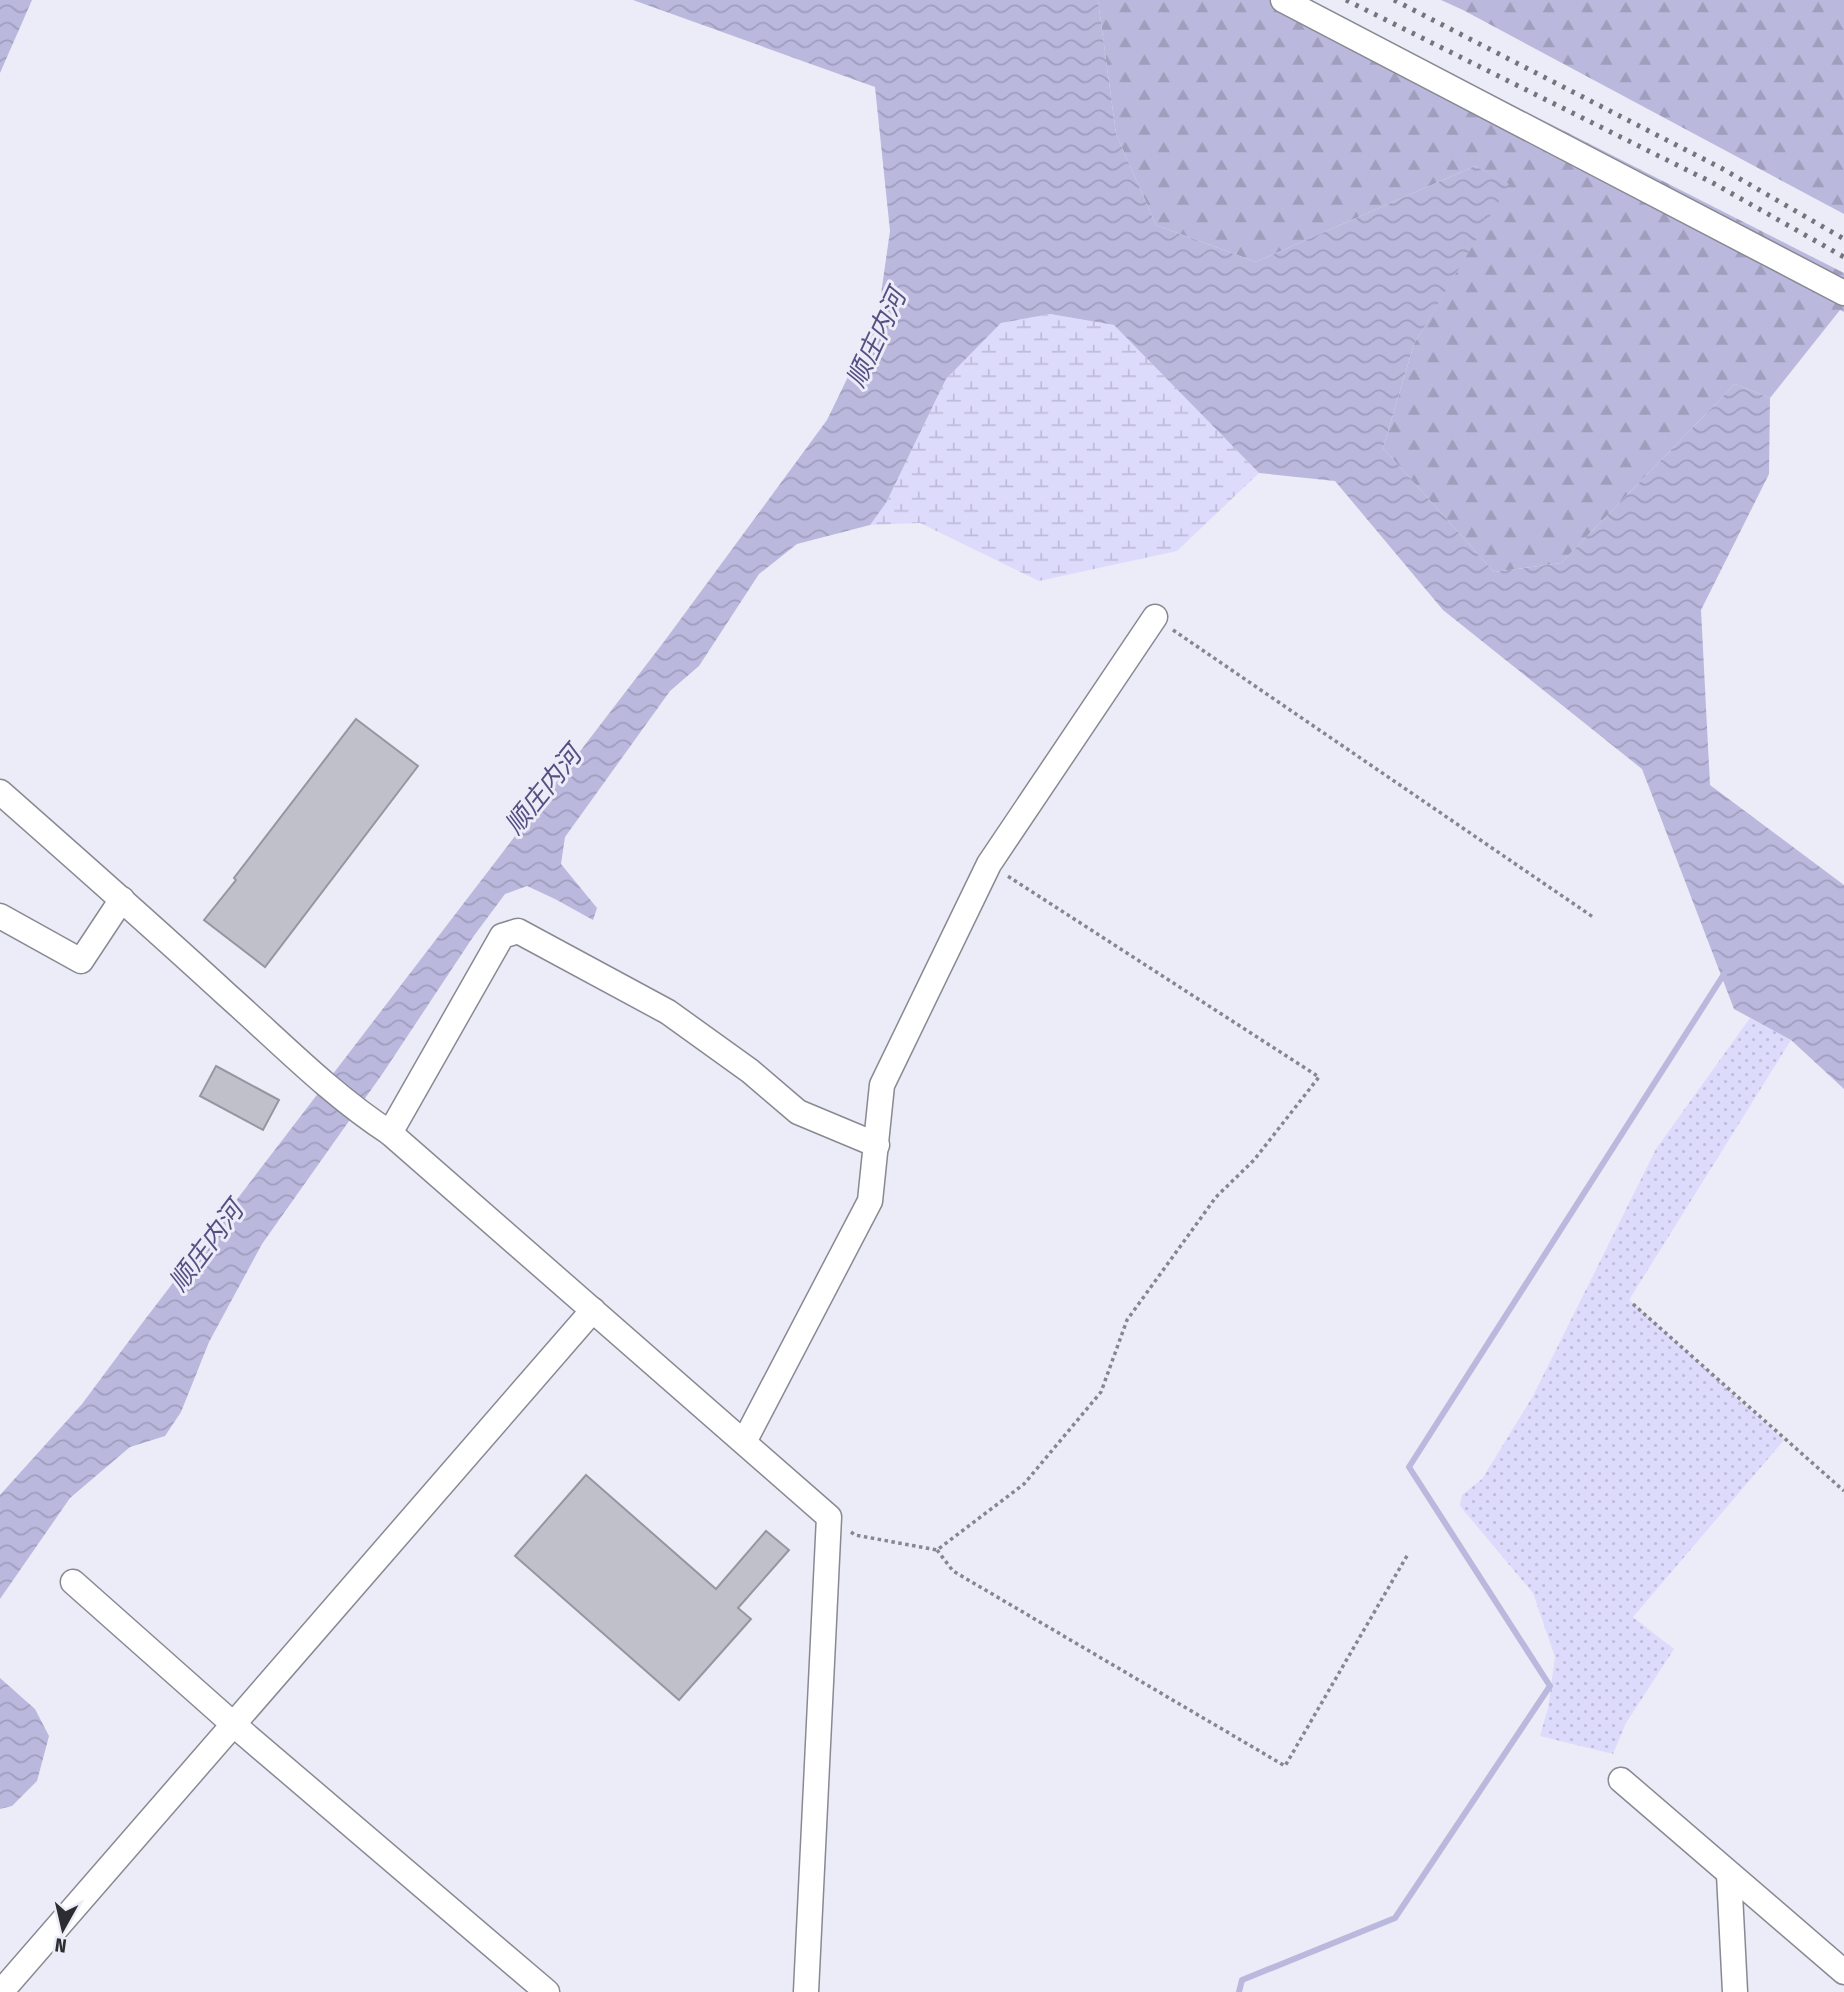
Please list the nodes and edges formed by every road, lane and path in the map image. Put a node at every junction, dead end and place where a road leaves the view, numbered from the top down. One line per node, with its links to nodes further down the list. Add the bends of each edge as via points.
1 (1283, 0): 2 (street)
2 (1844, 293)
3 (1155, 617): 5 (street); 8 (path)
4 (0, 792): 6 (street)
5 (989, 863): 10 (street, via 882,1085); 16 (path, via 1319,1077 1254,1160 1216,1197 1126,1320 1101,1392 1024,1484)
6 (122, 899): 7 (street, via 81,961); 9 (street, via 318,1077)
7 (0, 916)
8 (1593, 917)
9 (390, 1133): 10 (street, via 502,936 519,930 668,1012 798,1112); 12 (street)
10 (877, 1145): 13 (street, via 870,1201)
11 (1633, 1304): 14 (path)
12 (593, 1310): 13 (street); 19 (street)
13 (744, 1442): 15 (street)
14 (1844, 1491)
15 (829, 1517): 16 (path, via 855,1535); 25 (street)
16 (937, 1550): 17 (path, via 953,1571 1285,1766)
17 (1408, 1554)
18 (73, 1582): 19 (street)
19 (233, 1724): 23 (street); 24 (street)
20 (1621, 1780): 21 (street)
21 (1729, 1874): 22 (street); 26 (street)
22 (1844, 1972)
23 (1, 1992)
24 (547, 1992)
25 (806, 1992)
26 (1735, 1992)

